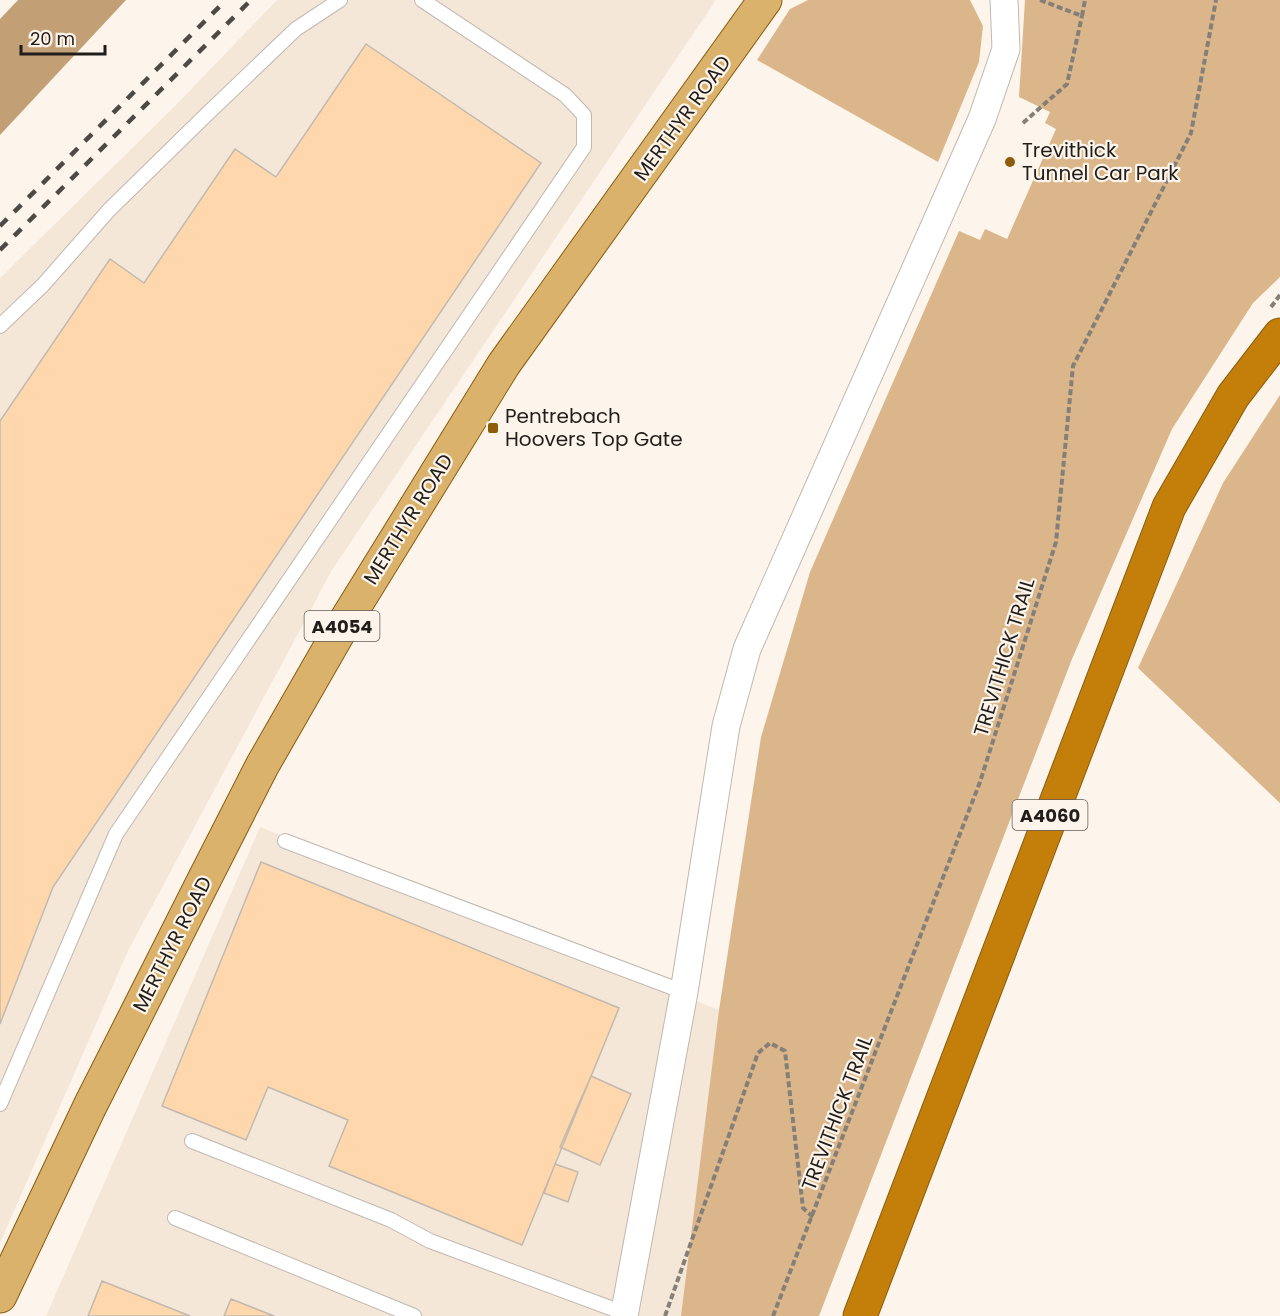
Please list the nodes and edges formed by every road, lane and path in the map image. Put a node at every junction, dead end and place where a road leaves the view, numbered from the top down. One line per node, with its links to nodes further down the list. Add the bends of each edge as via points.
1 (340, 0): 10 (lane, via 296,29 109,210 43,285)
2 (422, 0): 14 (lane, via 565,95 584,115 584,147 116,834)
3 (1004, 0): 13 (street, via 1006,49 982,119 747,650 726,726)
4 (1040, 0): 8 (path)
5 (1085, 0): 8 (path)
6 (1216, 0): 16 (path, TREVITHICK TRAIL, via 1191,133 1073,366 1056,542 980,782)
7 (766, 1): 18 (main road, MERTHYR ROAD / A4054, via 504,364 340,630 262,766 209,869)
8 (1082, 16): 9 (path, via 1067,84)
9 (1023, 123)
10 (0, 326)
11 (1280, 335): 23 (highway, A4060, via 1233,396 1169,507)
12 (285, 841): 13 (lane)
13 (684, 992): 19 (street)
14 (0, 1104)
15 (192, 1141): 19 (lane, via 390,1220 430,1241)
16 (813, 1217): 21 (path, via 803,1208 785,1051 770,1043 758,1053); 22 (path, TREVITHICK TRAIL)
17 (175, 1218): 20 (lane)
18 (0, 1296)
19 (624, 1315)
20 (414, 1316)
21 (665, 1316)
22 (773, 1316)
23 (860, 1316)

